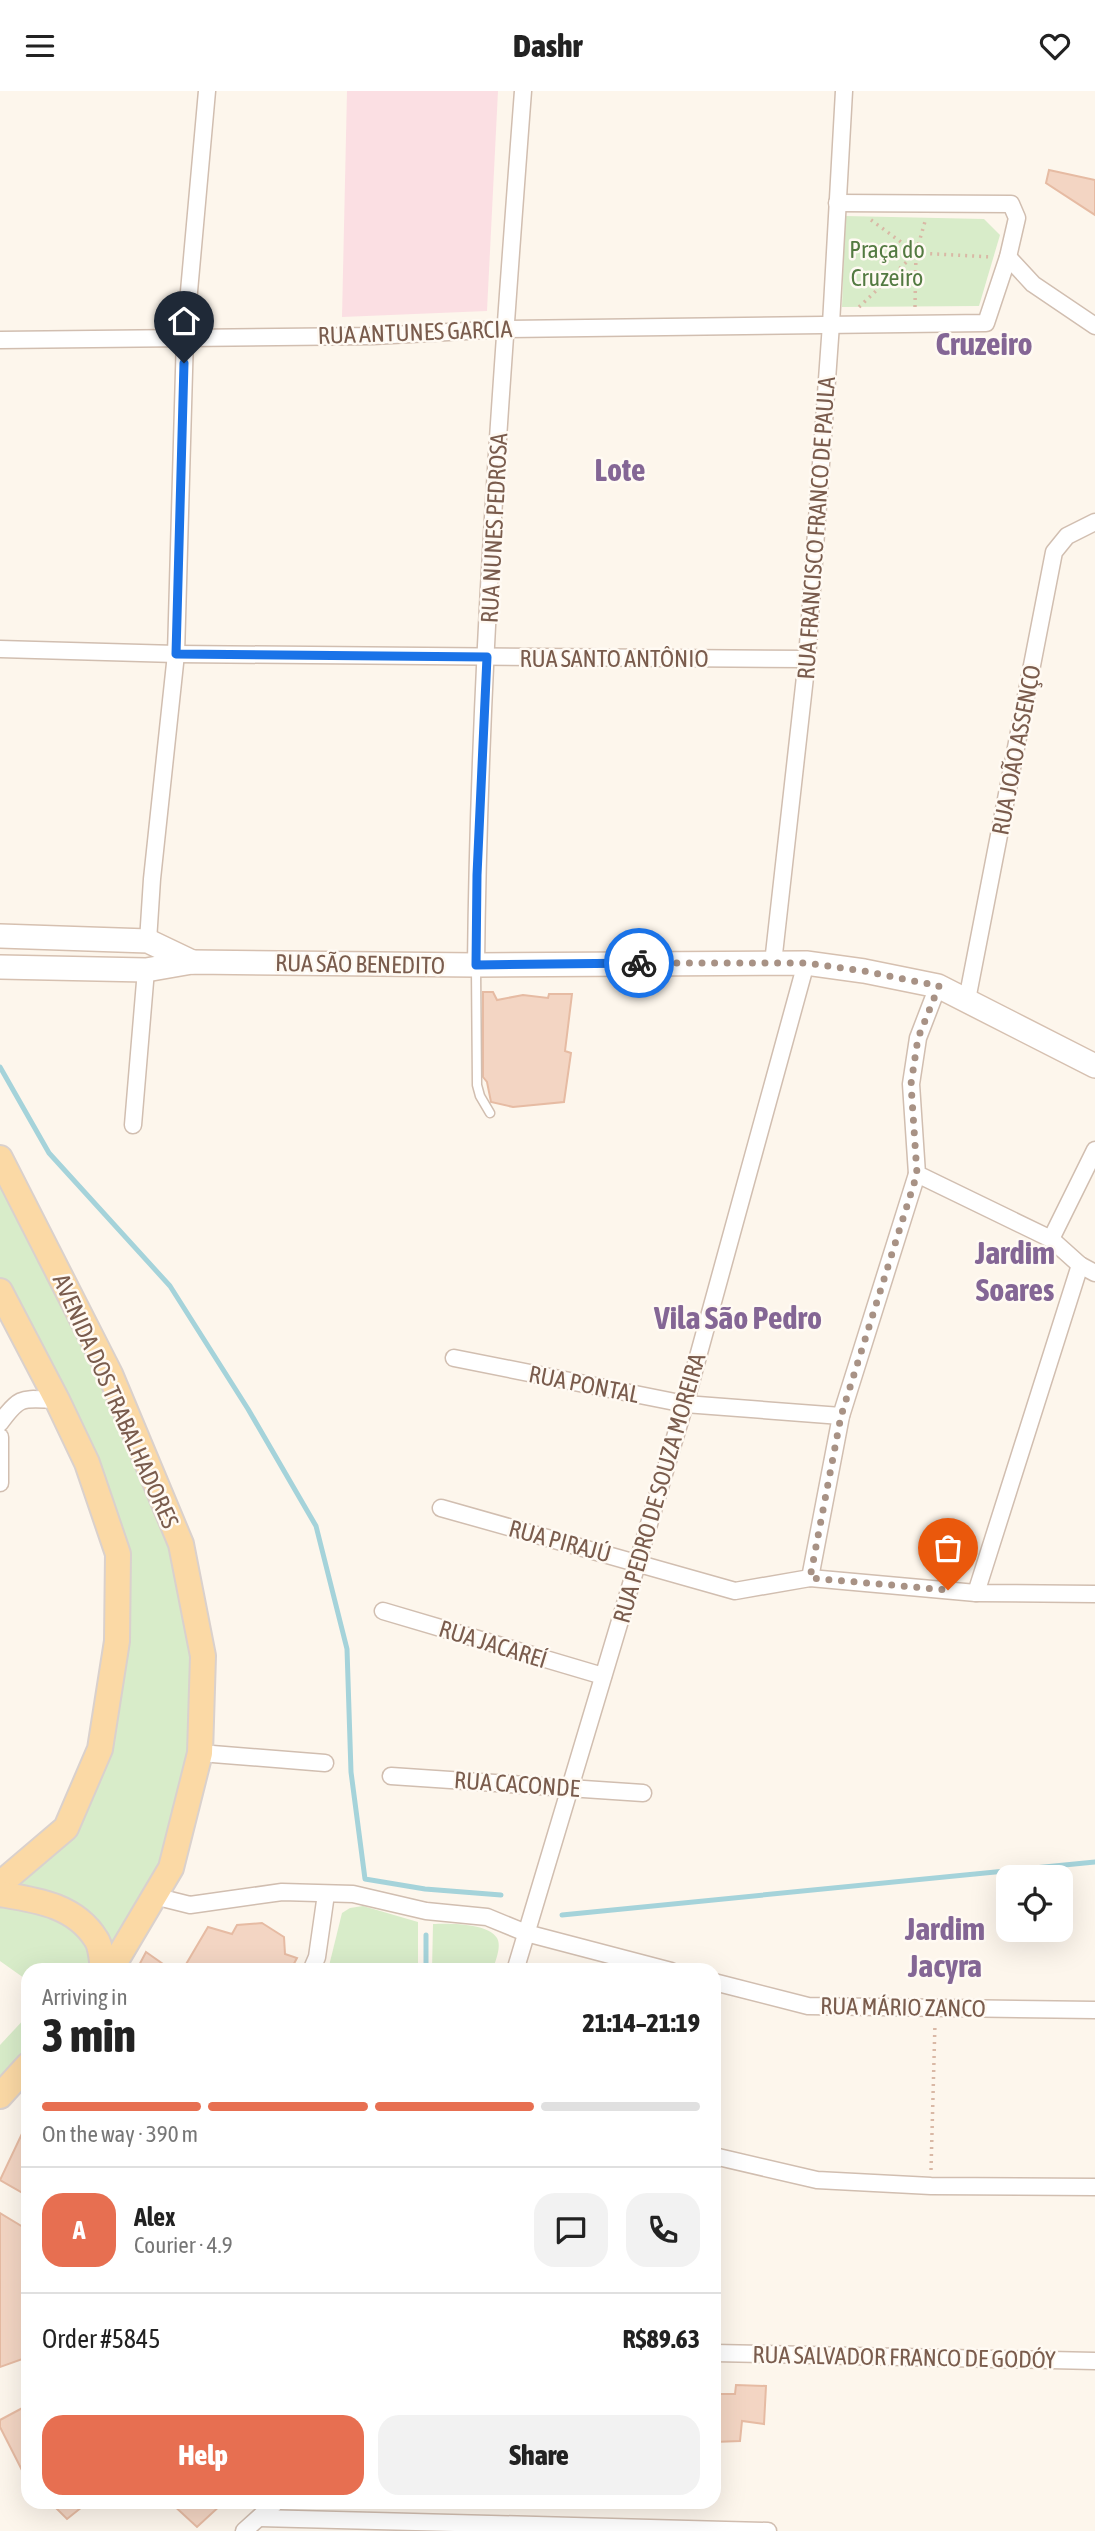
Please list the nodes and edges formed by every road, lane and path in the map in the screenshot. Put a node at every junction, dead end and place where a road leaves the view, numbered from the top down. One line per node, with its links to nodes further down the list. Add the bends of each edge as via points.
1 (207, 91): 14 (street)
2 (523, 91): 13 (street, RUA NUNES PEDROSA)
3 (844, 91): 4 (street, RUA FRANCISCO FRANCO DE PAULA)
4 (843, 203): 5 (street); 6 (path); 11 (street, RUA FRANCISCO FRANCO DE PAULA)
5 (930, 203): 6 (path); 7 (street, via 1011,204 1017,218)
6 (916, 253): 7 (path); 10 (path); 11 (path)
7 (1008, 257): 8 (street); 9 (street)
8 (1033, 284): 9 (street); 12 (street)
9 (999, 286): 10 (street, via 986,323)
10 (914, 323): 11 (street)
11 (836, 324): 13 (street, RUA ANTUNES GARCIA); 20 (street, RUA FRANCISCO FRANCO DE PAULA)
12 (1095, 326)
13 (505, 329): 14 (street, RUA ANTUNES GARCIA, via 373,336); 19 (street, RUA NUNES PEDROSA)
14 (185, 336): 15 (street, RUA ANTUNES GARCIA); 18 (street)
15 (0, 340)
16 (1095, 522): 30 (street, RUA JOÃO ASSENÇO, via 1067,536 1054,552)
17 (0, 649): 18 (street, RUA SANTO ANTÔNIO)
18 (176, 654): 19 (street, RUA SANTO ANTÔNIO); 22 (street)
19 (487, 657): 20 (street, RUA SANTO ANTÔNIO); 26 (street, RUA NUNES PEDROSA)
20 (807, 659): 24 (street, RUA FRANCISCO FRANCO DE PAULA)
21 (0, 936): 22 (main road, RUA SÃO BENEDITO)
22 (148, 941): 23 (main road, RUA SÃO BENEDITO); 28 (main road)
23 (192, 962): 26 (main road, RUA SÃO BENEDITO); 28 (main road, RUA SÃO BENEDITO)
24 (773, 963): 25 (main road, RUA SÃO BENEDITO); 26 (main road, RUA SÃO BENEDITO)
25 (806, 963): 29 (main road, RUA SÃO BENEDITO); 43 (street, RUA PEDRO DE SOUZA MOREIRA)
26 (476, 965): 32 (lane, via 477,1085)
27 (0, 967): 28 (main road, RUA SÃO BENEDITO)
28 (135, 969): 33 (street)
29 (939, 986): 30 (main road, RUA SÃO BENEDITO); 36 (street, via 918,1038 911,1084)
30 (967, 999): 31 (main road, RUA SÃO BENEDITO)
31 (1095, 1066)
32 (490, 1113)
33 (133, 1125)
34 (1095, 1150): 37 (street)
35 (0, 1158): 55 (main road, AVENIDA DOS TRABALHADORES, via 110,1374 181,1544 203,1655)
36 (917, 1174): 37 (street); 44 (street)
37 (1051, 1239): 38 (street)
38 (1080, 1265): 39 (street); 51 (street)
39 (1095, 1273)
40 (0, 1291): 42 (main road)
41 (454, 1358): 43 (street, RUA PONTAL)
42 (57, 1400): 45 (street, via 21,1399); 60 (main road, via 86,1463 118,1554 117,1641 100,1749 66,1828)
43 (685, 1404): 44 (street, RUA PONTAL); 49 (street, RUA PEDRO DE SOUZA MOREIRA)
44 (841, 1416): 50 (street)
45 (0, 1423)
46 (0, 1437): 47 (street)
47 (0, 1483)
48 (441, 1509): 49 (street, RUA PIRAJÚ)
49 (638, 1562): 50 (street, RUA PIRAJÚ, via 735,1591); 54 (street, RUA PEDRO DE SOUZA MOREIRA)
50 (810, 1578): 51 (street, RUA PIRAJÚ)
51 (976, 1593): 52 (street, RUA PIRAJÚ)
52 (1095, 1594)
53 (383, 1611): 54 (street, RUA JACAREÍ)
54 (603, 1676): 58 (street, RUA PEDRO DE SOUZA MOREIRA)
55 (200, 1753): 56 (street); 63 (main road, AVENIDA DOS TRABALHADORES, via 171,1868)
56 (325, 1763)
57 (391, 1776): 58 (street, RUA CACONDE)
58 (570, 1788): 59 (street, RUA CACONDE); 64 (street, RUA PEDRO DE SOUZA MOREIRA)
59 (642, 1793)
60 (0, 1884)
61 (0, 1894): 65 (main road, via 38,1900 73,1913 97,1940)
62 (326, 1894): 63 (street, via 282,1892 190,1905); 64 (street, via 353,1894 426,1911 486,1917); 67 (street)
63 (154, 1896): 66 (main road, AVENIDA DOS TRABALHADORES)
64 (526, 1933): 68 (street, RUA PEDRO DE SOUZA MOREIRA); 69 (street)
65 (101, 1963)
66 (115, 1963)
67 (314, 1963)
68 (517, 1963)
69 (640, 1963)
70 (721, 1984): 71 (street, RUA MÁRIO ZANCO, via 808,2006)
71 (935, 2007): 72 (street, RUA MÁRIO ZANCO); 76 (path)
72 (1095, 2010)
73 (21, 2073): 74 (main road)
74 (0, 2096)
75 (721, 2158): 76 (street, via 817,2180)
76 (931, 2186): 77 (street)
77 (1095, 2187)
78 (721, 2353): 79 (street, RUA SALVADOR FRANCO DE GODÓY)
79 (1095, 2361)
80 (269, 2509): 81 (street)
81 (259, 2518): 82 (street); 83 (street)
82 (244, 2531)
83 (768, 2531)

